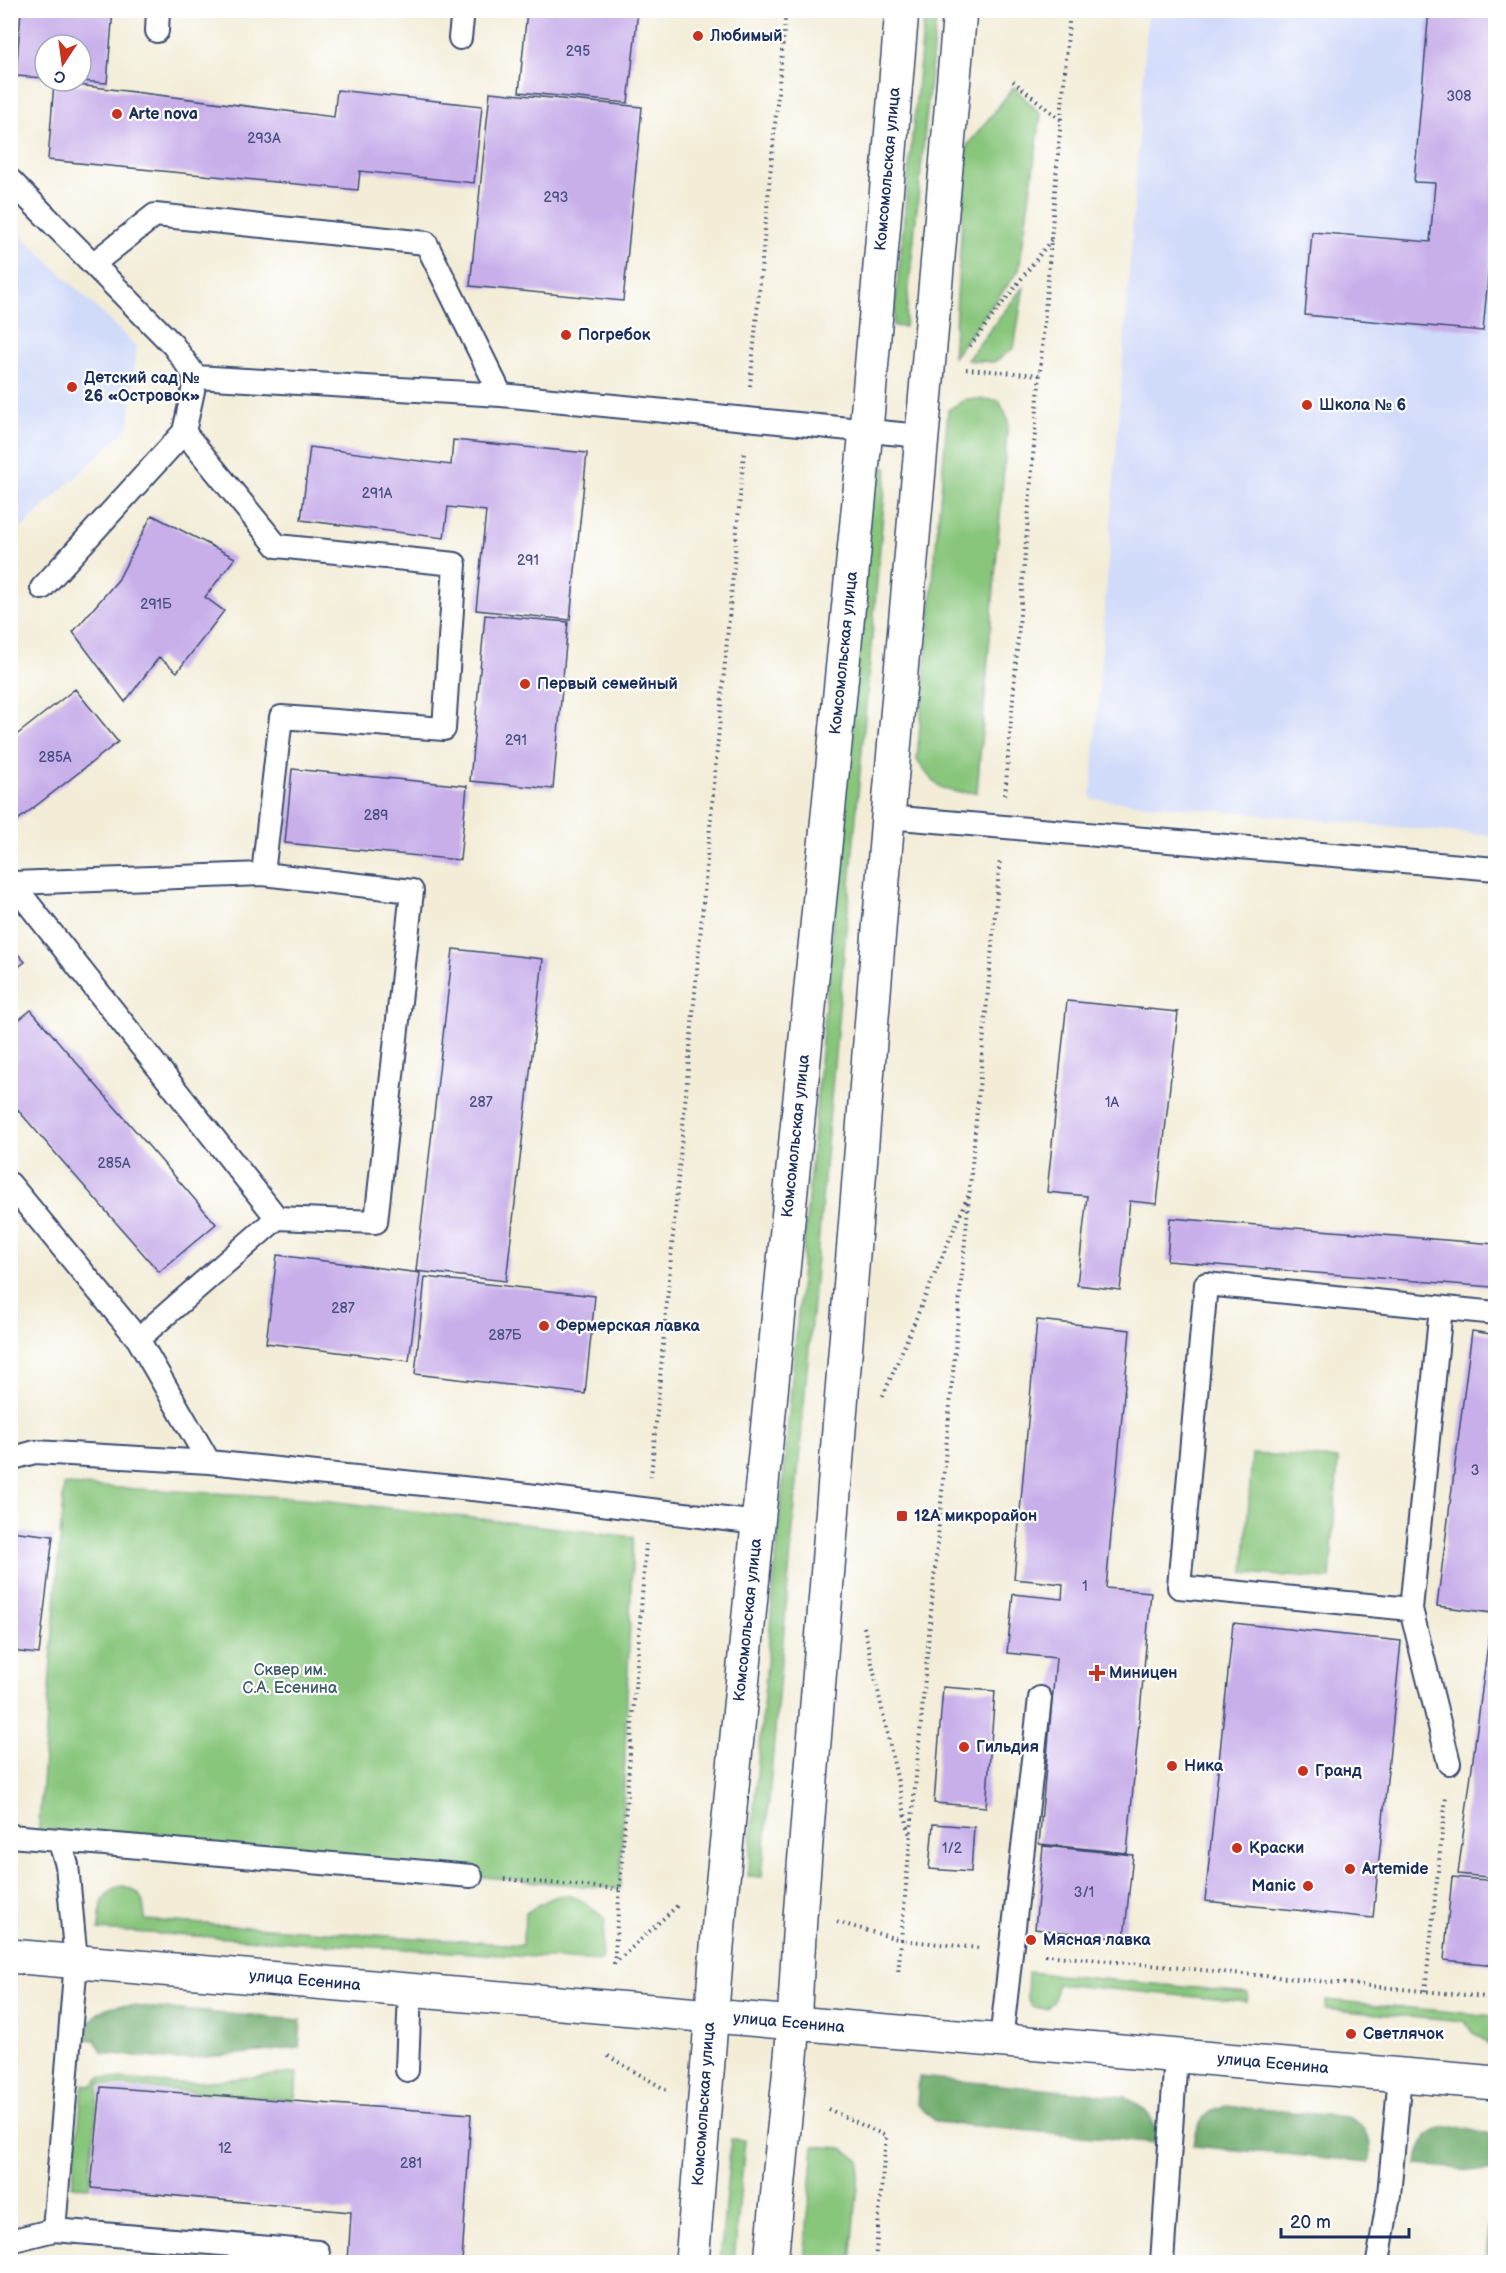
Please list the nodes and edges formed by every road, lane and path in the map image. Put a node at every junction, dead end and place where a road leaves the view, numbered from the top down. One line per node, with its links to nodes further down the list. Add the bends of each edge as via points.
1 (463, 10): 6 (lane)
2 (786, 10): 17 (path)
3 (902, 10): 18 (main road, Комсомольская улица)
4 (960, 10): 20 (main road)
5 (1070, 10): 8 (path)
6 (460, 38)
7 (1013, 81): 8 (path)
8 (1061, 120): 10 (path)
9 (10, 180): 11 (lane)
10 (1052, 240): 12 (path); 14 (path)
11 (93, 264): 15 (lane, via 173,345); 16 (lane, via 155,215 426,243)
12 (967, 350)
13 (964, 369): 14 (path)
14 (1040, 375): 23 (path)
15 (196, 377): 16 (lane); 19 (lane)
16 (501, 395): 17 (lane)
17 (747, 419): 18 (lane); 35 (path)
18 (866, 430): 20 (lane); 36 (main road, Комсомольская улица)
19 (184, 432): 21 (lane); 25 (lane, via 277,546 455,564 444,729 281,717)
20 (921, 436): 22 (main road)
21 (42, 588)
22 (888, 817): 23 (lane); 57 (main road)
23 (1003, 827): 24 (lane); 27 (path)
24 (1496, 869)
25 (263, 874): 28 (lane, via 412,891 376,1221); 28 (lane, via 12,883)
26 (10, 1184): 31 (lane)
27 (969, 1192): 32 (path); 43 (path)
28 (277, 1218): 31 (lane)
29 (1441, 1308): 30 (lane); 37 (lane); 37 (lane, via 1206,1284 1179,1587)
30 (1496, 1313)
31 (138, 1339): 34 (lane)
32 (881, 1400)
33 (10, 1459): 34 (lane, via 35,1452)
34 (209, 1462): 35 (lane)
35 (648, 1510): 36 (lane); 45 (path)
36 (758, 1523): 56 (main road, Комсомольская улица)
37 (1411, 1609): 40 (lane)
38 (863, 1623): 43 (path)
39 (1040, 1698): 49 (lane)
40 (1449, 1763): 54 (path)
41 (10, 1836): 42 (lane)
42 (59, 1840): 44 (lane); 51 (lane, via 67,1865)
43 (910, 1840): 48 (path)
44 (471, 1876): 45 (path)
45 (620, 1889): 46 (path, via 614,1964)
46 (677, 1906)
47 (833, 1921): 48 (path)
48 (901, 1940): 49 (path); 52 (path)
49 (1011, 1951): 54 (path); 58 (lane)
50 (10, 1956): 51 (main road, улица Есенина)
51 (76, 1961): 53 (main road, улица Есенина); 66 (lane)
52 (898, 1974)
53 (410, 1990): 56 (main road, улица Есенина); 61 (lane)
54 (1425, 1991): 55 (path)
55 (1496, 1998)
56 (711, 2016): 57 (main road, улица Есенина); 69 (main road, Комсомольская улица)
57 (794, 2025): 58 (main road, улица Есенина); 70 (main road)
58 (1001, 2041): 60 (main road, улица Есенина)
59 (608, 2056): 64 (path)
60 (1176, 2056): 62 (main road, улица Есенина); 72 (lane)
61 (407, 2070)
62 (1400, 2075): 63 (main road, улица Есенина); 73 (lane, via 1389,2195)
63 (1496, 2084)
64 (675, 2094)
65 (828, 2109): 71 (path, via 886,2136)
66 (54, 2230): 67 (lane); 68 (lane, via 318,2252)
67 (10, 2241)
68 (317, 2262)
69 (692, 2262)
70 (771, 2262)
71 (875, 2262)
72 (1162, 2262)
73 (1378, 2262)

